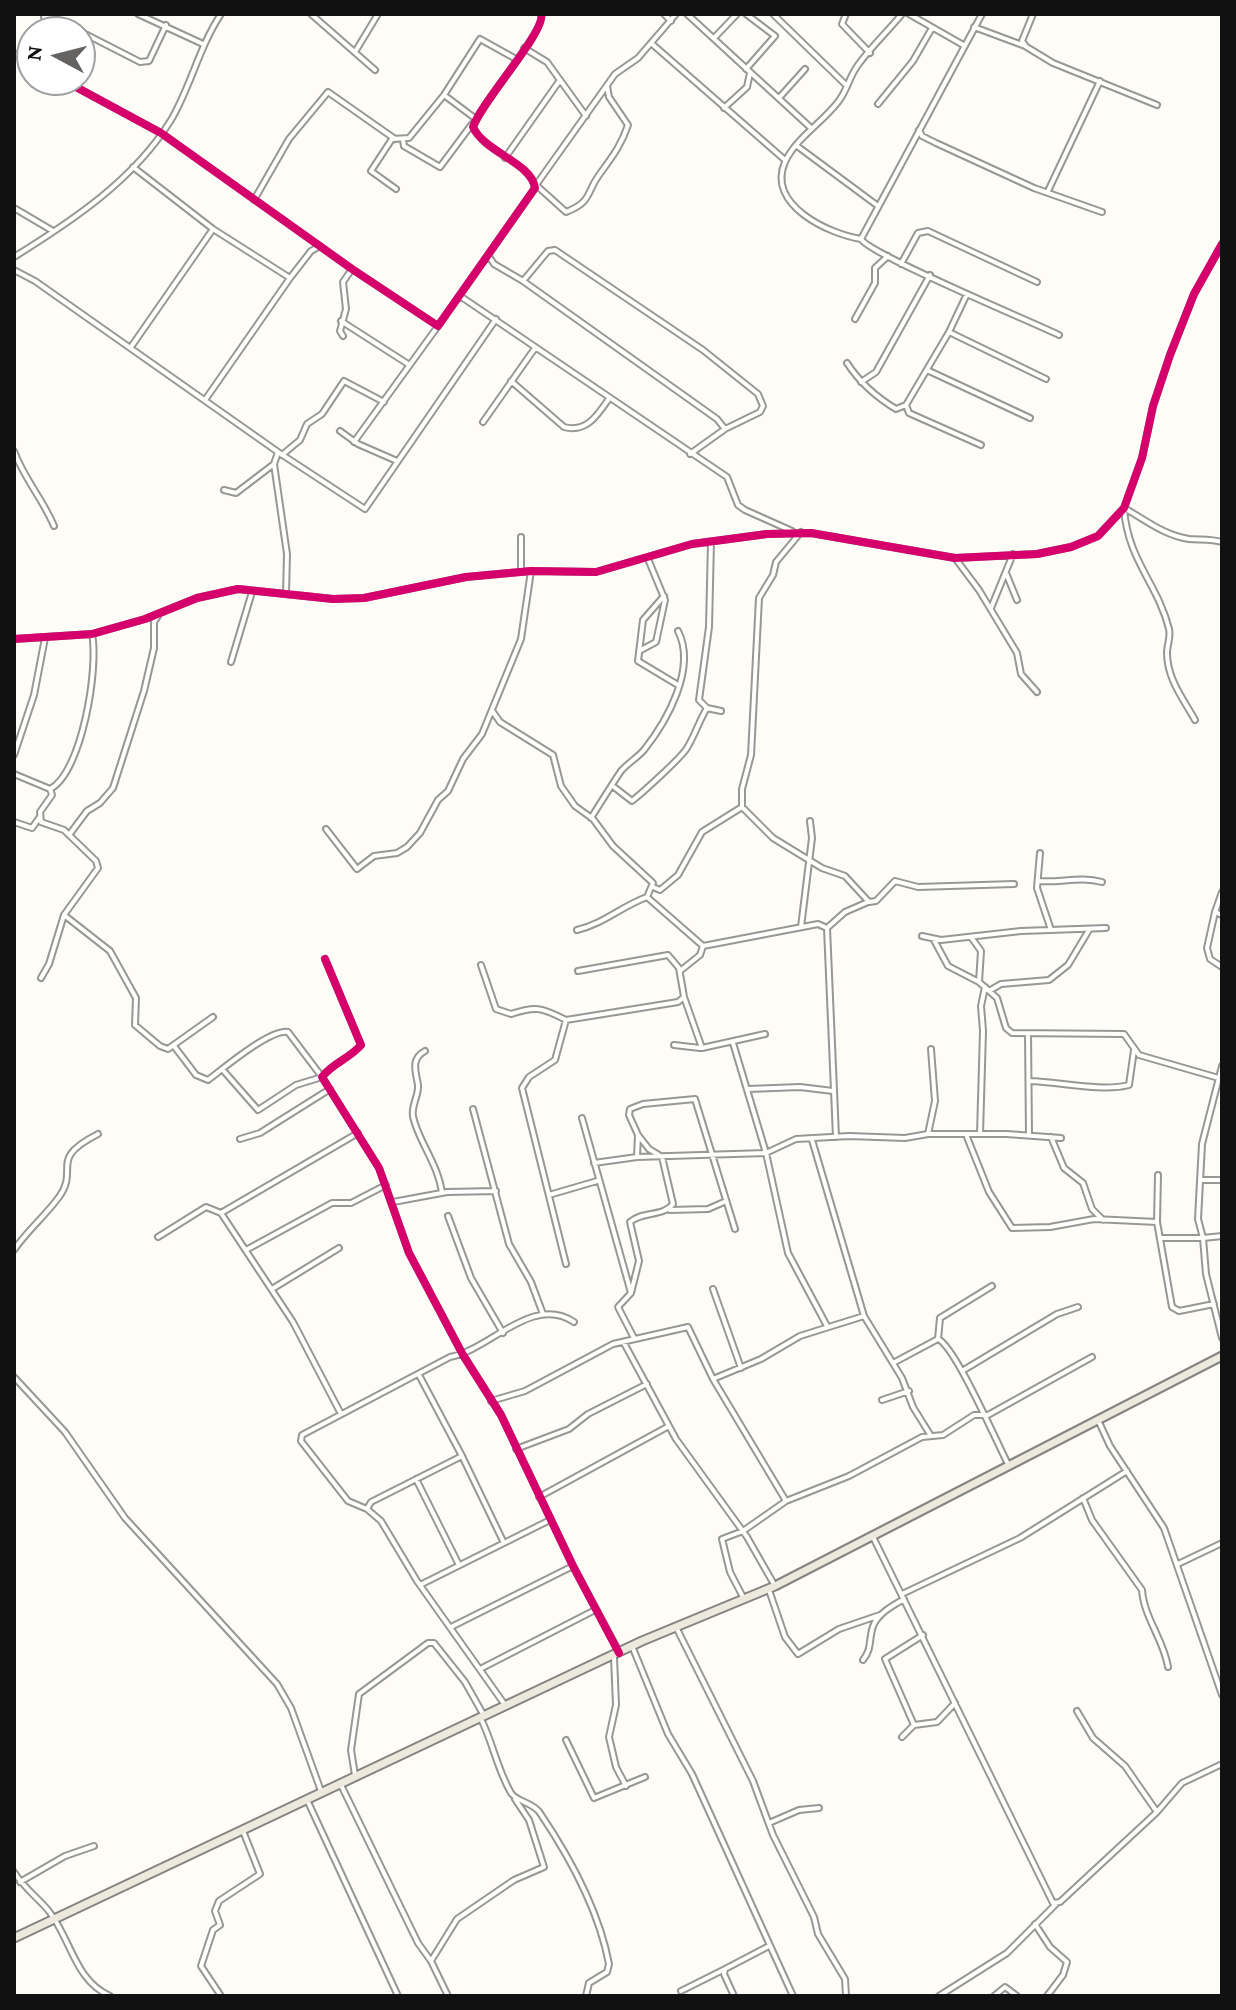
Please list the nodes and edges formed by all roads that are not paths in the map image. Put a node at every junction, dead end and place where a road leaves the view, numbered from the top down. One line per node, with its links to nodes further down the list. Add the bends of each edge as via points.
1 (138, 14): 18 (street)
2 (221, 14): 24 (street)
3 (311, 14): 28 (street)
4 (378, 14): 28 (street)
5 (541, 14): 27 (street, via 543,23)
6 (664, 14): 17 (street)
7 (676, 14): 17 (street)
8 (687, 14): 21 (street)
9 (737, 14): 21 (street)
10 (746, 14): 33 (street, via 775,36)
11 (773, 14): 36 (street)
12 (846, 14): 29 (street, via 845,31)
13 (902, 14): 29 (street)
14 (909, 14): 20 (street)
15 (982, 14): 19 (street)
16 (1033, 14): 26 (street, via 1022,41)
17 (671, 21): 23 (street)
18 (166, 25): 22 (street, via 149,61 140,62); 24 (street)
19 (974, 27): 25 (street); 26 (street)
20 (932, 28): 25 (street); 41 (street)
21 (714, 38): 33 (street)
22 (96, 39)
23 (651, 43): 37 (street); 43 (street)
24 (203, 44): 48 (street, via 189,86)
25 (965, 46): 47 (street)
26 (1025, 46): 35 (street)
27 (524, 48): 30 (street); 34 (street, via 547,62)
28 (355, 52): 32 (street)
29 (870, 53): 36 (street)
30 (516, 59): 38 (street, via 480,39); 45 (street)
31 (805, 69): 40 (street)
32 (375, 70)
33 (748, 70): 40 (street); 43 (street, via 747,87)
34 (560, 80): 44 (street); 52 (street)
35 (1100, 81): 42 (street); 57 (street)
36 (846, 85): 46 (street, via 836,105)
37 (607, 86): 44 (street); 55 (street, via 628,125 624,142 599,175 589,199 566,212)
38 (444, 95): 45 (street); 50 (street)
39 (93, 96): 48 (street)
40 (779, 98): 46 (street)
41 (878, 104)
42 (1157, 105)
43 (724, 108): 53 (street)
44 (586, 116): 55 (street)
45 (474, 121): 50 (street, via 440,167 404,146); 52 (street, via 481,139)
46 (811, 128): 51 (street)
47 (919, 130): 57 (street, via 936,143); 59 (street)
48 (161, 133): 54 (street); 58 (street)
49 (395, 139): 50 (street); 56 (street, via 371,171); 58 (street, via 328,92 289,139)
50 (403, 140)
51 (797, 146): 53 (street); 59 (street)
52 (505, 158): 55 (street, via 523,168)
53 (786, 161): 64 (street, via 783,184 795,206 826,229)
54 (133, 167): 62 (street); 63 (street)
55 (536, 185): 67 (street)
56 (396, 189)
57 (1048, 192): 61 (street)
58 (254, 200): 66 (street)
59 (878, 207): 64 (street)
60 (14, 208): 63 (street)
61 (1102, 212)
62 (213, 229): 74 (street); 86 (street)
63 (53, 231): 69 (street)
64 (861, 239): 68 (street)
65 (1222, 244): 110 (street, via 1194,294 1170,355)
66 (320, 246): 71 (street); 74 (street)
67 (488, 255): 75 (street); 78 (street)
68 (888, 256): 70 (street); 80 (street, via 875,268 875,283)
69 (14, 257)
70 (901, 264): 73 (street); 76 (street, via 918,233 928,231)
71 (352, 269): 81 (street, via 342,288 346,309); 82 (street)
72 (14, 270): 86 (street)
73 (930, 275): 77 (street); 93 (street, via 876,372)
74 (290, 278): 94 (street)
75 (523, 281): 100 (street); 100 (street, via 548,251 555,250 703,350 762,401 760,412)
76 (1037, 282)
77 (967, 294): 83 (street); 84 (street)
78 (460, 296): 79 (street); 82 (street)
79 (496, 319): 87 (street); 107 (street)
80 (855, 319)
81 (341, 321): 85 (street); 89 (street)
82 (438, 326): 89 (street)
83 (949, 332): 90 (street); 91 (street)
84 (1059, 335)
85 (343, 336)
86 (131, 347): 94 (street)
87 (535, 348): 92 (street); 95 (street)
88 (847, 363): 93 (street)
89 (408, 364): 96 (street)
90 (927, 370): 97 (street); 98 (street)
91 (1046, 379)
92 (511, 381): 95 (street, via 570,429 587,425); 99 (street)
93 (861, 382): 97 (street, via 896,409)
94 (205, 400): 105 (street)
95 (608, 400): 106 (street)
96 (384, 402): 102 (street); 105 (street, via 344,381 300,440)
97 (906, 405): 103 (street, via 909,413)
98 (1030, 418)
99 (483, 422)
100 (725, 429): 106 (street)
101 (340, 431): 102 (street)
102 (354, 442): 107 (street)
103 (981, 445)
104 (14, 451): 111 (street)
105 (280, 454): 107 (street, via 365,509); 108 (street)
106 (690, 454): 112 (street, via 727,477 745,510)
107 (397, 461)
108 (274, 464): 109 (street, via 236,493); 124 (street, via 287,554)
109 (224, 490)
110 (1124, 508): 116 (street, via 1162,531); 117 (street, via 1086,542 1053,552); 140 (street, via 1124,527 1139,569 1170,632 1167,654 1178,693)
111 (54, 526)
112 (793, 531): 113 (street); 115 (street)
113 (801, 532): 118 (street); 145 (street, via 776,562 759,598 751,755)
114 (521, 537): 121 (street)
115 (711, 542): 119 (street); 137 (street, via 708,645 699,700)
116 (1222, 542)
117 (1013, 554): 118 (street); 122 (street)
118 (955, 558): 127 (street)
119 (648, 559): 120 (street, via 596,572); 125 (street)
120 (531, 571): 121 (street); 139 (street, via 521,639)
121 (521, 572): 124 (street, via 466,577 364,598)
122 (1006, 572): 126 (street); 127 (street)
123 (252, 592): 124 (street); 128 (street, via 207,595); 134 (street)
124 (286, 594)
125 (664, 596): 133 (street, via 643,620); 133 (street, via 656,642)
126 (1017, 600)
127 (991, 610): 136 (street, via 1017,653 1021,674)
128 (159, 614): 130 (street); 151 (street, via 144,691 113,788)
129 (678, 631): 135 (street, via 684,658)
130 (92, 634): 131 (street); 144 (street, via 93,686 87,715 69,764)
131 (45, 638): 132 (street); 141 (street)
132 (14, 639)
133 (640, 650): 135 (street, via 641,665)
134 (231, 662)
135 (679, 685): 143 (street, via 661,727 622,770)
136 (1037, 692)
137 (707, 708): 138 (street); 143 (street, via 686,751 650,789 632,801)
138 (721, 711)
139 (493, 712): 147 (street, via 500,722 553,755 561,786); 150 (street, via 448,791 407,847 374,856 357,869)
140 (1195, 720)
141 (14, 755)
142 (14, 774): 144 (street)
143 (614, 787): 147 (street)
144 (50, 789): 146 (street)
145 (742, 807): 153 (street, via 773,838); 157 (street, via 702,832 673,881 664,888)
146 (39, 818): 149 (street, via 32,828); 151 (street)
147 (591, 818): 157 (street)
148 (810, 821): 153 (street)
149 (14, 822)
150 (326, 829)
151 (69, 835): 162 (street, via 98,868)
152 (1040, 853): 154 (street)
153 (809, 860): 160 (street, via 845,876); 164 (street)
154 (1038, 881): 155 (street, via 1080,877); 168 (street)
155 (1102, 882)
156 (1014, 884): 160 (street, via 918,887 895,881)
157 (653, 887): 159 (street)
158 (1222, 892): 161 (street)
159 (647, 897): 167 (street); 173 (street)
160 (869, 902): 165 (street, via 845,912)
161 (1215, 912): 163 (street); 176 (street, via 1207,948 1210,959)
162 (64, 915): 179 (street); 189 (street, via 110,951 136,998 135,1025 160,1046)
163 (1222, 915)
164 (801, 927): 165 (street); 173 (street)
165 (827, 928): 201 (street)
166 (1106, 928): 169 (street)
167 (577, 930)
168 (1051, 930): 169 (street); 171 (street)
169 (1089, 930): 181 (street, via 1068,965 1049,980)
170 (922, 936): 172 (street)
171 (971, 937): 172 (street); 180 (street, via 981,951)
172 (934, 940): 180 (street, via 948,966)
173 (703, 946): 178 (street)
174 (325, 959): 196 (street, via 361,1045)
175 (481, 965): 184 (street, via 496,1009 511,1014 539,1008)
176 (1222, 967)
177 (578, 971): 178 (street, via 668,955)
178 (680, 971): 182 (street)
179 (41, 978)
180 (979, 982): 181 (street)
181 (987, 989): 185 (street, via 997,998 1006,1028); 207 (street, via 981,1006)
182 (684, 997): 184 (street); 190 (street)
183 (213, 1017): 189 (street)
184 (566, 1020): 228 (street, via 555,1060 522,1088)
185 (1028, 1033): 192 (street, via 1124,1034); 198 (street)
186 (765, 1034): 187 (street)
187 (733, 1043): 190 (street); 200 (street)
188 (674, 1045): 190 (street)
189 (174, 1046): 195 (street, via 203,1080)
190 (702, 1048)
191 (931, 1049): 206 (street, via 935,1101)
192 (1134, 1050): 197 (street); 198 (street, via 1129,1085 1104,1090)
193 (425, 1051): 227 (street, via 416,1060 413,1111)
194 (1222, 1066): 197 (street)
195 (222, 1069): 196 (street, via 258,1110 296,1085); 196 (street, via 281,1031 295,1038)
196 (322, 1077): 199 (street)
197 (1220, 1079): 223 (street, via 1204,1124)
198 (1030, 1081): 209 (street)
199 (330, 1089): 204 (street); 214 (street, via 260,1133)
200 (748, 1089): 201 (street); 217 (street)
201 (833, 1091): 210 (street)
202 (473, 1109): 226 (street)
203 (582, 1118): 220 (street)
204 (358, 1133): 225 (street); 232 (street)
205 (98, 1134): 242 (street, via 78,1144 66,1160 66,1186)
206 (928, 1134): 210 (street); 211 (street)
207 (980, 1134): 209 (street); 211 (street)
208 (638, 1135): 216 (street, via 629,1115 633,1107 695,1099); 218 (street); 219 (street)
209 (1029, 1135): 212 (street)
210 (836, 1137): 215 (street)
211 (967, 1137): 234 (street, via 989,1192 1012,1228)
212 (1051, 1137): 213 (street); 234 (street, via 1064,1168 1083,1183 1096,1214)
213 (1061, 1138)
214 (240, 1139)
215 (811, 1140): 217 (street, via 796,1139); 252 (street)
216 (713, 1153): 217 (street); 219 (street); 230 (street)
217 (766, 1153): 254 (street, via 788,1253)
218 (637, 1157): 219 (street); 220 (street)
219 (662, 1157): 231 (street, via 673,1204)
220 (594, 1163): 222 (street)
221 (1158, 1175): 235 (street)
222 (598, 1180): 228 (street); 248 (street)
223 (1203, 1180): 224 (street); 240 (street, via 1198,1219)
224 (1222, 1180)
225 (387, 1185): 229 (street); 243 (street, via 351,1203 332,1203)
226 (496, 1191): 227 (street); 251 (street, via 509,1244)
227 (442, 1193): 229 (street)
228 (549, 1195): 244 (street)
229 (393, 1202): 260 (street, via 400,1234)
230 (725, 1202): 231 (street, via 708,1209); 236 (street)
231 (668, 1210): 248 (street, via 630,1222 639,1261)
232 (221, 1213): 238 (street, via 206,1207); 243 (street)
233 (448, 1216): 255 (street, via 471,1278)
234 (1109, 1222): 235 (street)
235 (1157, 1222): 239 (street)
236 (735, 1229)
237 (1222, 1236): 240 (street)
238 (158, 1237)
239 (1160, 1238): 240 (street); 249 (street, via 1174,1311)
240 (1203, 1238): 249 (street)
241 (339, 1248): 246 (street)
242 (14, 1250)
243 (246, 1250): 246 (street)
244 (566, 1264)
245 (992, 1286): 258 (street, via 940,1318)
246 (272, 1289): 273 (street)
247 (713, 1289): 264 (street)
248 (631, 1293): 256 (street, via 618,1307)
249 (1214, 1304): 257 (street)
250 (1078, 1307): 265 (street, via 1057,1314)
251 (543, 1314): 253 (street); 255 (street)
252 (864, 1316): 254 (street); 263 (street)
253 (574, 1322)
254 (827, 1326): 264 (street)
255 (503, 1333): 260 (street)
256 (634, 1338): 259 (street); 267 (street, via 688,1327)
257 (1222, 1338)
258 (938, 1339): 263 (street); 265 (street, via 946,1342)
259 (624, 1343): 269 (street); 272 (street, via 525,1391)
260 (463, 1355): 266 (street); 272 (street)
261 (1092, 1357): 274 (street)
262 (1221, 1358): 275 (main road)
263 (893, 1363): 270 (street)
264 (741, 1368): 267 (street)
265 (962, 1371): 274 (street)
266 (419, 1375): 273 (street); 279 (street)
267 (713, 1379): 285 (street)
268 (15, 1380): 323 (street, via 65,1432 125,1518 277,1684)
269 (647, 1384): 276 (street); 278 (street, via 569,1429)
270 (909, 1391): 271 (street); 277 (street)
271 (882, 1400)
272 (491, 1401): 278 (street)
273 (341, 1414): 286 (street, via 302,1435 301,1441 348,1501)
274 (982, 1414): 277 (street); 280 (street)
275 (1097, 1418): 280 (main road); 281 (street)
276 (669, 1426): 283 (street); 288 (street)
277 (931, 1436): 285 (street)
278 (516, 1449): 283 (street)
279 (462, 1456): 282 (street); 290 (street)
280 (1009, 1467): 289 (main road)
281 (1128, 1470): 284 (street); 293 (street, via 1158,1516)
282 (416, 1479): 286 (street); 292 (street)
283 (539, 1497): 287 (street)
284 (1083, 1498): 297 (street, via 1020,1538); 307 (street, via 1092,1520 1142,1590 1141,1603)
285 (786, 1501): 288 (street)
286 (367, 1509): 295 (street, via 381,1521)
287 (550, 1520): 290 (street); 294 (street)
288 (743, 1531): 296 (street); 298 (street, via 720,1542)
289 (873, 1537): 296 (main road); 297 (street)
290 (503, 1541): 292 (street)
291 (1222, 1543): 293 (street)
292 (458, 1563): 295 (street)
293 (1178, 1564): 309 (street)
294 (573, 1566): 299 (street); 302 (street)
295 (420, 1585): 302 (street)
296 (772, 1587): 298 (main road); 300 (street, via 790,1647 798,1654 839,1629)
297 (903, 1596): 300 (street); 303 (street)
298 (744, 1599): 301 (main road)
299 (595, 1610): 305 (street); 308 (street)
300 (880, 1615): 306 (street, via 871,1651)
301 (676, 1626): 304 (main road); 328 (street)
302 (451, 1627): 308 (street)
303 (923, 1635): 311 (street); 315 (street, via 885,1659)
304 (632, 1646): 305 (main road); 337 (street)
305 (616, 1654): 312 (main road); 322 (street, via 616,1705 609,1737)
306 (863, 1660)
307 (1168, 1667)
308 (482, 1668): 312 (street)
309 (1220, 1683): 310 (street)
310 (1222, 1695)
311 (955, 1703): 315 (street, via 937,1722); 333 (street, via 1048,1898)
312 (507, 1707): 314 (main road)
313 (1077, 1711): 327 (street, via 1093,1738 1125,1766)
314 (483, 1718): 320 (main road); 320 (street, via 460,1675 434,1643 428,1643 359,1694 351,1750); 324 (street, via 498,1769)
315 (914, 1725): 316 (street)
316 (902, 1737)
317 (566, 1740): 322 (street, via 594,1798)
318 (1222, 1764): 327 (street, via 1182,1783)
319 (645, 1777): 322 (street)
320 (356, 1778): 321 (main road)
321 (341, 1785): 323 (main road); 338 (street)
322 (626, 1786)
323 (322, 1794): 325 (main road)
324 (513, 1797): 338 (street, via 529,1820 544,1867 514,1880 457,1919); 345 (street, via 538,1810 588,1896 609,1964 607,1972 589,1983)
325 (308, 1802): 329 (main road); 343 (street)
326 (819, 1808): 328 (street)
327 (1157, 1812): 333 (street)
328 (769, 1823): 348 (street, via 818,1934 845,1979)
329 (243, 1831): 334 (main road); 342 (street, via 260,1874 219,1901 215,1911 220,1925 213,1930 201,1966)
330 (94, 1846): 332 (street)
331 (14, 1872): 332 (street)
332 (20, 1882): 334 (street)
333 (1058, 1903): 335 (street)
334 (54, 1919): 336 (main road); 341 (street, via 90,1984)
335 (1035, 1924): 349 (street, via 1007,1953); 352 (street, via 1067,1962)
336 (14, 1938)
337 (769, 1946): 339 (street); 347 (street)
338 (431, 1961): 344 (street)
339 (725, 1969): 340 (street); 346 (street)
340 (681, 1991)
341 (110, 1996)
342 (221, 1996)
343 (398, 1996)
344 (448, 1996)
345 (586, 1996)
346 (734, 1996)
347 (793, 1996)
348 (846, 1996)
349 (941, 1996)
350 (994, 1996): 351 (street, via 1005,1987)
351 (1017, 1996)
352 (1047, 1996)

